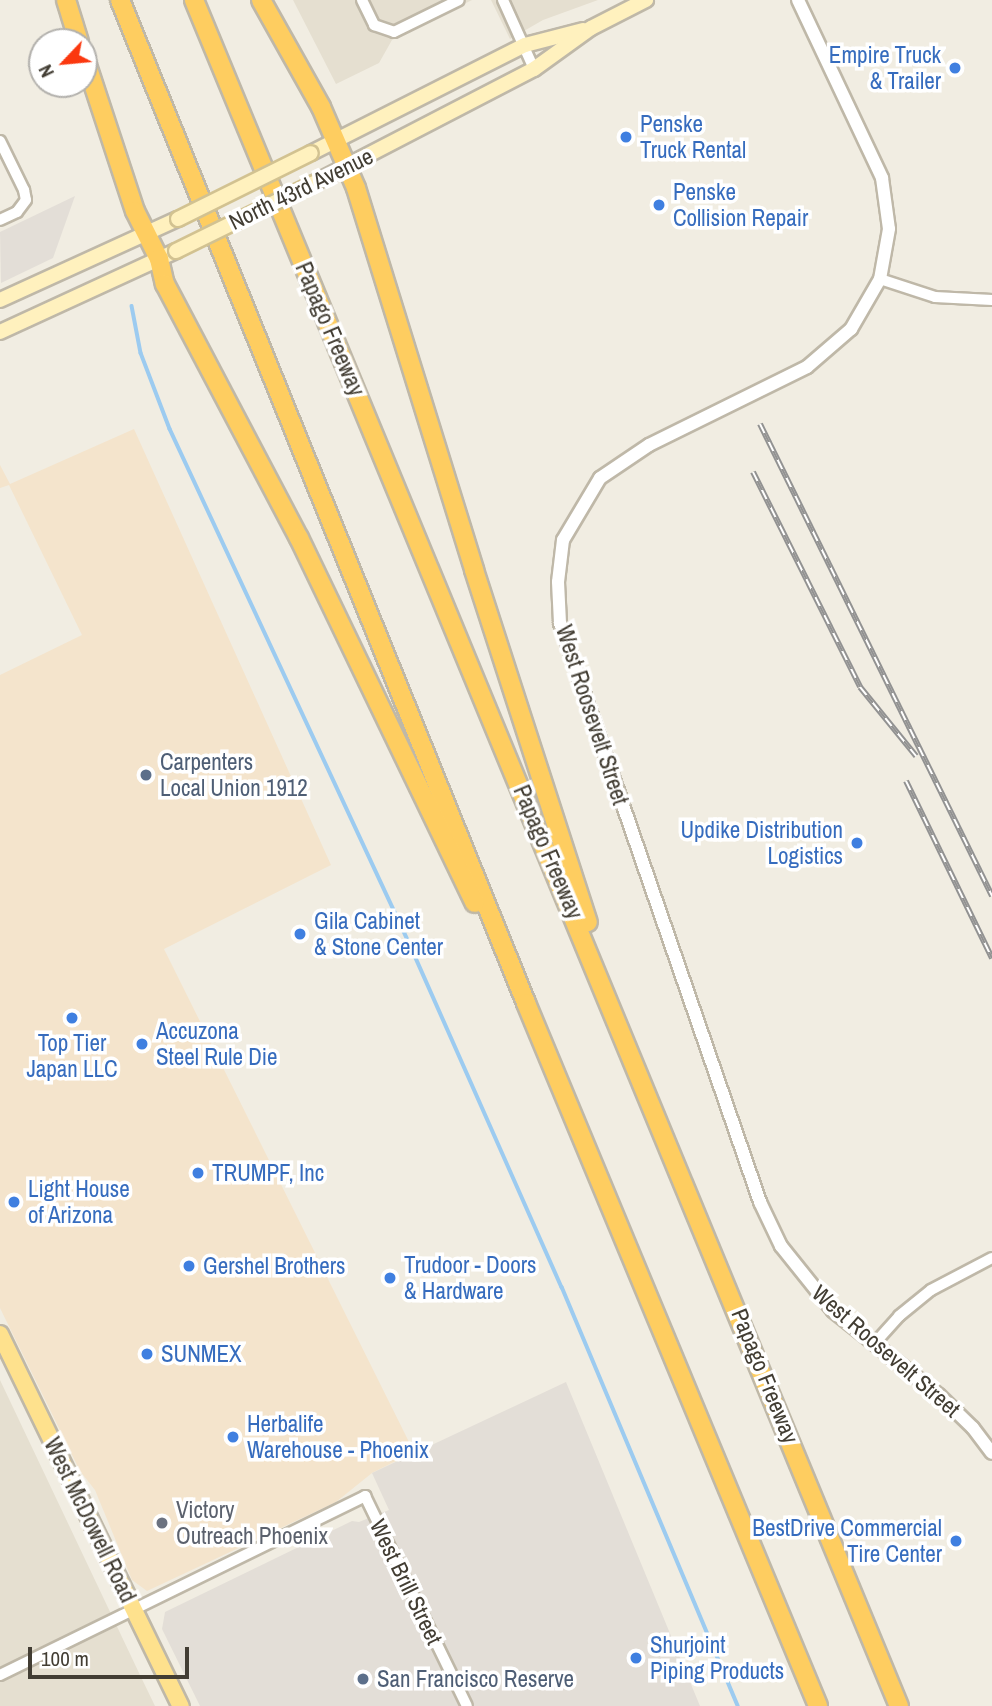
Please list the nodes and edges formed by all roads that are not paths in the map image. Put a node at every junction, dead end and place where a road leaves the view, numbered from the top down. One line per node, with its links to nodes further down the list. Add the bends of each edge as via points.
1 (66, 0): 10 (highway)
2 (120, 0): 25 (highway)
3 (194, 0): 26 (highway, Papago Freeway)
4 (261, 0): 15 (highway)
5 (362, 0): 6 (street, via 372,20 381,29 394,32)
6 (459, 0)
7 (503, 0): 12 (street)
8 (646, 0): 11 (main road, North 43rd Avenue)
9 (798, 0): 21 (street, West Roosevelt Street, via 882,178 889,229)
10 (75, 28)
11 (591, 28): 12 (main road, North 43rd Avenue); 13 (main road, North 43rd Avenue)
12 (526, 45): 13 (street); 15 (main road, North 43rd Avenue)
13 (534, 69): 17 (main road, North 43rd Avenue)
14 (98, 98): 19 (highway, via 135,211)
15 (336, 139): 17 (highway); 19 (main road, North 43rd Avenue, bridge)
16 (0, 141): 18 (street, via 26,200 17,212)
17 (348, 166): 20 (main road, North 43rd Avenue, bridge); 26 (highway)
18 (0, 220)
19 (155, 229): 20 (highway); 22 (main road, North 43rd Avenue)
20 (159, 259): 24 (main road, North 43rd Avenue); 25 (highway, via 165,284 299,538 443,842)
21 (880, 279): 23 (street, via 935,297); 29 (street, West Roosevelt Street, via 851,329 807,367 649,445 600,478 563,540 558,600 568,650 760,1202 781,1246 808,1283 833,1311)
22 (0, 300)
23 (992, 300)
24 (0, 332)
25 (526, 1003): 33 (highway)
26 (619, 1023): 31 (highway, Papago Freeway)
27 (992, 1258): 29 (street, via 931,1290)
28 (0, 1334): 32 (main road, West McDowell Road)
29 (874, 1344): 30 (street, West Roosevelt Street, via 956,1410)
30 (992, 1453)
31 (852, 1587): 39 (highway, Papago Freeway); 40 (highway)
32 (135, 1611): 34 (street); 35 (main road, West McDowell Road); 36 (street, West Brill Street, via 365,1496)
33 (781, 1619): 37 (highway); 38 (highway)
34 (0, 1675)
35 (181, 1706)
36 (467, 1706)
37 (810, 1706)
38 (818, 1706)
39 (899, 1706)
40 (908, 1706)

